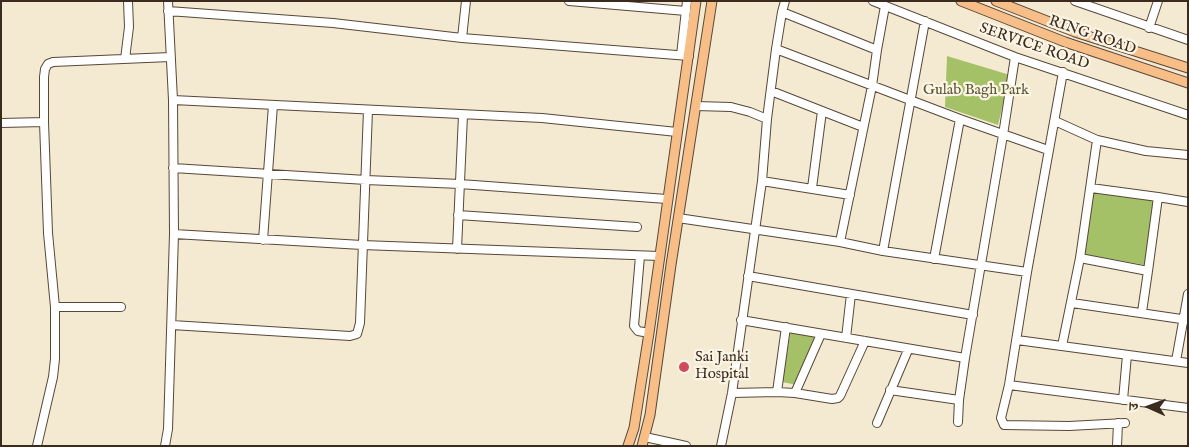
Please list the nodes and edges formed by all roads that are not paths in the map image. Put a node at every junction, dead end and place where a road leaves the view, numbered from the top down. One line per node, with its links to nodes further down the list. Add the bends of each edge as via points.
1 (128, 1): 27 (street)
2 (168, 1): 15 (street)
3 (466, 1): 20 (street)
4 (570, 1): 16 (street)
5 (687, 1): 16 (street)
6 (696, 1): 24 (main road)
7 (712, 1): 36 (main road)
8 (785, 1): 17 (street)
9 (873, 1): 14 (street, SERVICE ROAD)
10 (960, 1): 30 (main road, RING ROAD, via 1065,42)
11 (1075, 1): 19 (street)
12 (1158, 1): 19 (street)
13 (1001, 2): 28 (main road, RING ROAD, via 1075,32)
14 (885, 6): 18 (street, SERVICE ROAD); 23 (street)
15 (168, 11): 20 (street, via 333,23); 25 (street)
16 (686, 11): 24 (street)
17 (782, 12): 22 (street); 23 (street)
18 (925, 21): 26 (street, SERVICE ROAD); 34 (street)
19 (1149, 28): 21 (street)
20 (462, 38): 24 (street)
21 (1188, 40)
22 (776, 49): 31 (street); 32 (street)
23 (877, 50): 31 (street)
24 (685, 55): 47 (main road)
25 (170, 57): 27 (street); 33 (street)
26 (1015, 57): 29 (street, SERVICE ROAD); 48 (street)
27 (125, 59): 44 (street, via 48,64 44,77)
28 (1188, 68)
29 (1063, 72): 40 (street, SERVICE ROAD); 43 (street)
30 (1188, 83)
31 (872, 86): 34 (street); 46 (street)
32 (771, 91): 38 (street); 41 (street)
33 (173, 100): 35 (street); 52 (street)
34 (910, 100): 42 (street); 72 (street)
35 (273, 105): 37 (street); 53 (street)
36 (696, 106): 41 (street, via 731,107); 64 (main road)
37 (368, 110): 39 (street); 54 (street)
38 (822, 111): 46 (street); 57 (street)
39 (463, 115): 47 (street, via 542,118); 56 (street)
40 (1188, 115)
41 (767, 119): 55 (street)
42 (960, 119): 48 (street); 76 (street)
43 (1054, 121): 49 (street); 50 (street)
44 (44, 122): 45 (street); 84 (street, via 48,234)
45 (1, 123)
46 (863, 127): 59 (street)
47 (677, 132): 61 (main road)
48 (1003, 135): 50 (street); 77 (street)
49 (1097, 140): 51 (street, via 1146,151); 58 (street)
50 (1048, 150): 79 (street)
51 (1188, 155)
52 (173, 168): 53 (street); 67 (street)
53 (268, 174): 54 (street); 68 (street)
54 (366, 180): 56 (street); 70 (street)
55 (762, 181): 57 (street); 66 (street)
56 (460, 184): 61 (street); 63 (street)
57 (812, 188): 59 (street)
58 (1091, 188): 60 (street); 75 (street)
59 (850, 195): 69 (street)
60 (1158, 197): 62 (street); 78 (street)
61 (668, 199): 74 (main road)
62 (1188, 202)
63 (458, 215): 65 (street); 71 (street)
64 (678, 218): 66 (street); 113 (main road)
65 (637, 227)
66 (755, 228): 69 (street); 80 (street)
67 (174, 234): 68 (street); 90 (street)
68 (263, 240): 70 (street)
69 (840, 242): 72 (street)
70 (362, 246): 71 (street); 90 (street, via 357,334)
71 (457, 249): 73 (street)
72 (884, 251): 76 (street)
73 (640, 256): 74 (street); 92 (street, via 634,326 638,331)
74 (659, 256): 92 (main road)
75 (1080, 258): 78 (street); 83 (street)
76 (934, 259): 77 (street)
77 (980, 266): 79 (street); 87 (street)
78 (1148, 271): 86 (street)
79 (1027, 272): 95 (street)
80 (748, 276): 81 (street); 89 (street)
81 (851, 294): 87 (street); 94 (street)
82 (1188, 294): 88 (street)
83 (1072, 303): 86 (street); 97 (street)
84 (55, 307): 85 (street); 114 (street, via 55,358)
85 (121, 307)
86 (1142, 312): 88 (street)
87 (973, 315): 100 (street)
88 (1185, 319): 101 (street)
89 (741, 320): 91 (street); 106 (street)
90 (172, 325): 115 (street)
91 (786, 327): 93 (street); 105 (street)
92 (649, 333): 116 (main road, via 634,428)
93 (821, 334): 94 (street); 107 (street)
94 (846, 338): 96 (street)
95 (1017, 340): 97 (street); 103 (street)
96 (865, 341): 98 (street); 107 (street, via 838,398)
97 (1062, 346): 99 (street)
98 (908, 350): 100 (street); 104 (street)
99 (1127, 355): 101 (street); 109 (street)
100 (966, 358): 108 (street)
101 (1176, 362): 102 (street)
102 (1188, 363)
103 (1009, 385): 109 (street); 119 (street, via 1002,418 1004,425 1122,423)
104 (890, 390): 108 (street); 112 (street)
105 (777, 392): 106 (street); 107 (street)
106 (732, 393): 118 (street)
107 (795, 394)
108 (959, 400): 111 (street)
109 (1123, 400): 110 (street)
110 (1188, 408)
111 (958, 422)
112 (877, 424)
113 (644, 441): 117 (street)
114 (37, 446)
115 (165, 446)
116 (628, 446)
117 (686, 446)
118 (721, 446)
119 (1117, 446)

